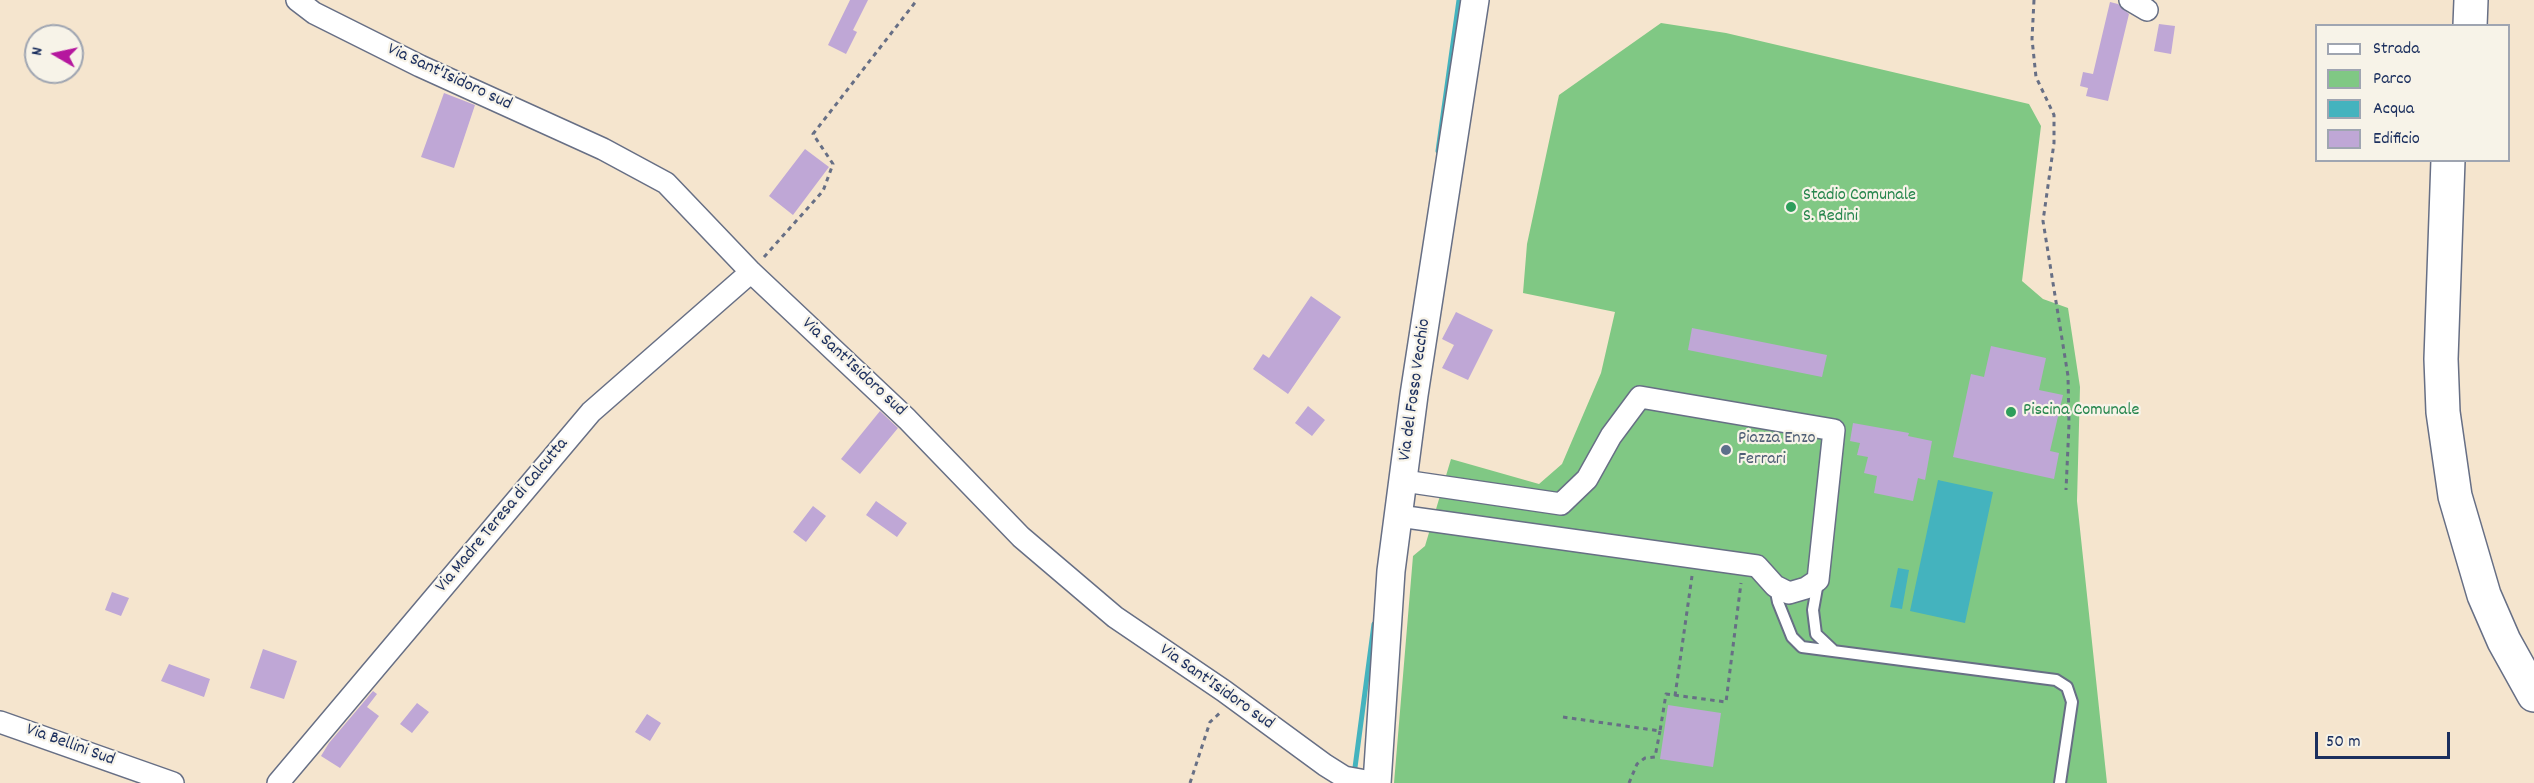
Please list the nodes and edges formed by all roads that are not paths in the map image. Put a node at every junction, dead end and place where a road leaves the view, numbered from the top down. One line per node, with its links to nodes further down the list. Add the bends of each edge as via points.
1 (297, 0): 9 (street, Via Sant'Isidoro sud, via 314,13 420,66 603,149 666,183)
2 (1475, 0): 10 (street, Via del Fosso Vecchio)
3 (2457, 0): 5 (highway)
4 (2471, 0): 6 (highway)
5 (2456, 24)
6 (2470, 24)
7 (2448, 162): 18 (highway, via 2441,358 2443,412 2455,496 2484,595)
8 (2462, 162): 17 (highway, via 2451,354 2460,462 2487,561)
9 (751, 272): 20 (street, Via Sant'Isidoro sud, via 907,419 1021,537 1115,617); 22 (street, Via Madre Teresa di Calcutta, via 591,412)
10 (1404, 482): 11 (street); 12 (street, Via del Fosso Vecchio)
11 (1562, 504): 13 (street); 14 (street, via 1587,478 1640,397 1834,430)
12 (1399, 516): 13 (street); 20 (street, Via del Fosso Vecchio)
13 (1563, 537): 15 (street, via 1757,566)
14 (1818, 580): 15 (street, via 1789,593); 16 (lane, via 1813,610 1816,634)
15 (1775, 586): 16 (lane, via 1792,637 1802,647)
16 (1834, 652): 23 (lane, via 2056,680 2067,687 2072,702)
17 (2534, 658)
18 (2534, 695)
19 (0, 722): 21 (street, Via Bellini Sud)
20 (1365, 781)
21 (173, 783)
22 (278, 783)
23 (2060, 783)

